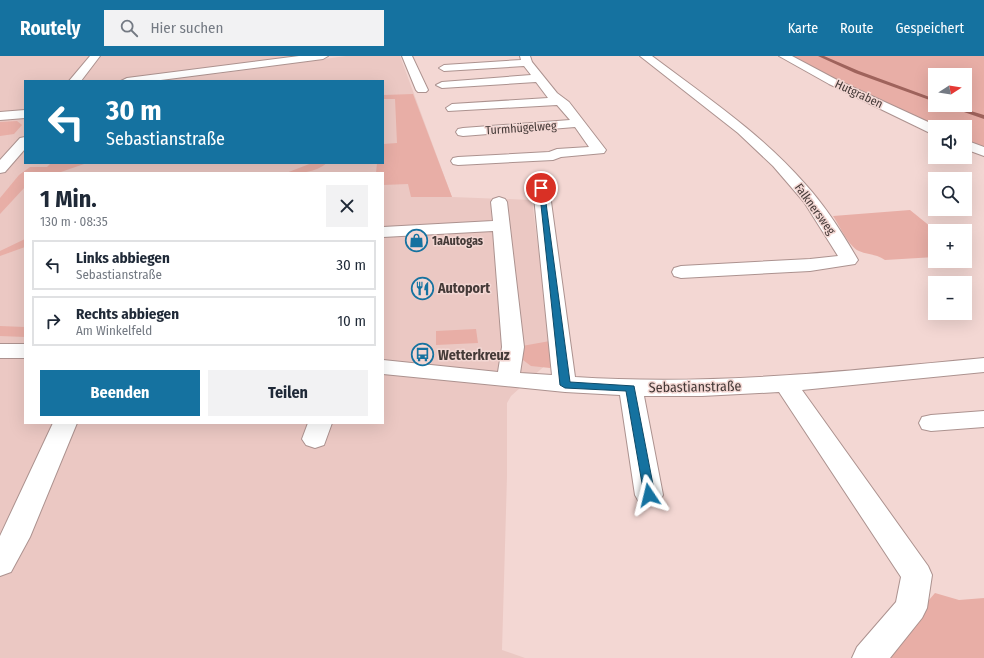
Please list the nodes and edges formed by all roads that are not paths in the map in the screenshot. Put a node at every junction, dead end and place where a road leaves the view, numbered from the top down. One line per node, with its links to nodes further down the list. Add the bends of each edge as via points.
1 (95, 56): 9 (street)
2 (323, 56): 10 (street)
3 (407, 56): 12 (street)
4 (645, 56): 31 (street, Falknersweg, via 780,164 818,210 849,260 810,265)
5 (784, 56): 18 (street, Hutgraben)
6 (526, 59): 7 (street, Turmhügelweg); 8 (street, Turmhügelweg)
7 (444, 68)
8 (539, 78): 11 (street); 13 (street, Turmhügelweg)
9 (76, 80)
10 (136, 80)
11 (442, 85)
12 (422, 90)
13 (558, 101): 14 (street, Turmhügelweg); 17 (street, Turmhügelweg)
14 (452, 108)
15 (24, 114): 16 (street)
16 (0, 116)
17 (579, 123): 19 (street, Turmhügelweg); 20 (street, Turmhügelweg)
18 (928, 127)
19 (463, 132)
20 (587, 134): 22 (street, Turmhügelweg); 22 (street, Turmhügelweg, via 599,150)
21 (24, 142): 26 (street)
22 (552, 144): 25 (street, Turmhügelweg, via 553,156)
23 (972, 147): 24 (street)
24 (984, 152)
25 (458, 161)
26 (0, 169)
27 (541, 188): 38 (street)
28 (499, 202): 29 (street)
29 (500, 226): 30 (street); 36 (street, via 513,347)
30 (384, 232)
31 (681, 272)
32 (0, 351): 33 (street)
33 (24, 351)
34 (984, 365): 37 (street, Sebastianstraße)
35 (384, 367): 36 (street, Sebastianstraße)
36 (508, 380): 38 (street, Sebastianstraße)
37 (786, 384): 39 (street, Sebastianstraße); 45 (street, via 917,575 911,608)
38 (565, 385): 39 (street, Sebastianstraße)
39 (631, 388): 43 (street)
40 (984, 419): 41 (street)
41 (931, 423)
42 (65, 424): 44 (street, via 15,537)
43 (649, 495)
44 (0, 562)
45 (869, 658)

